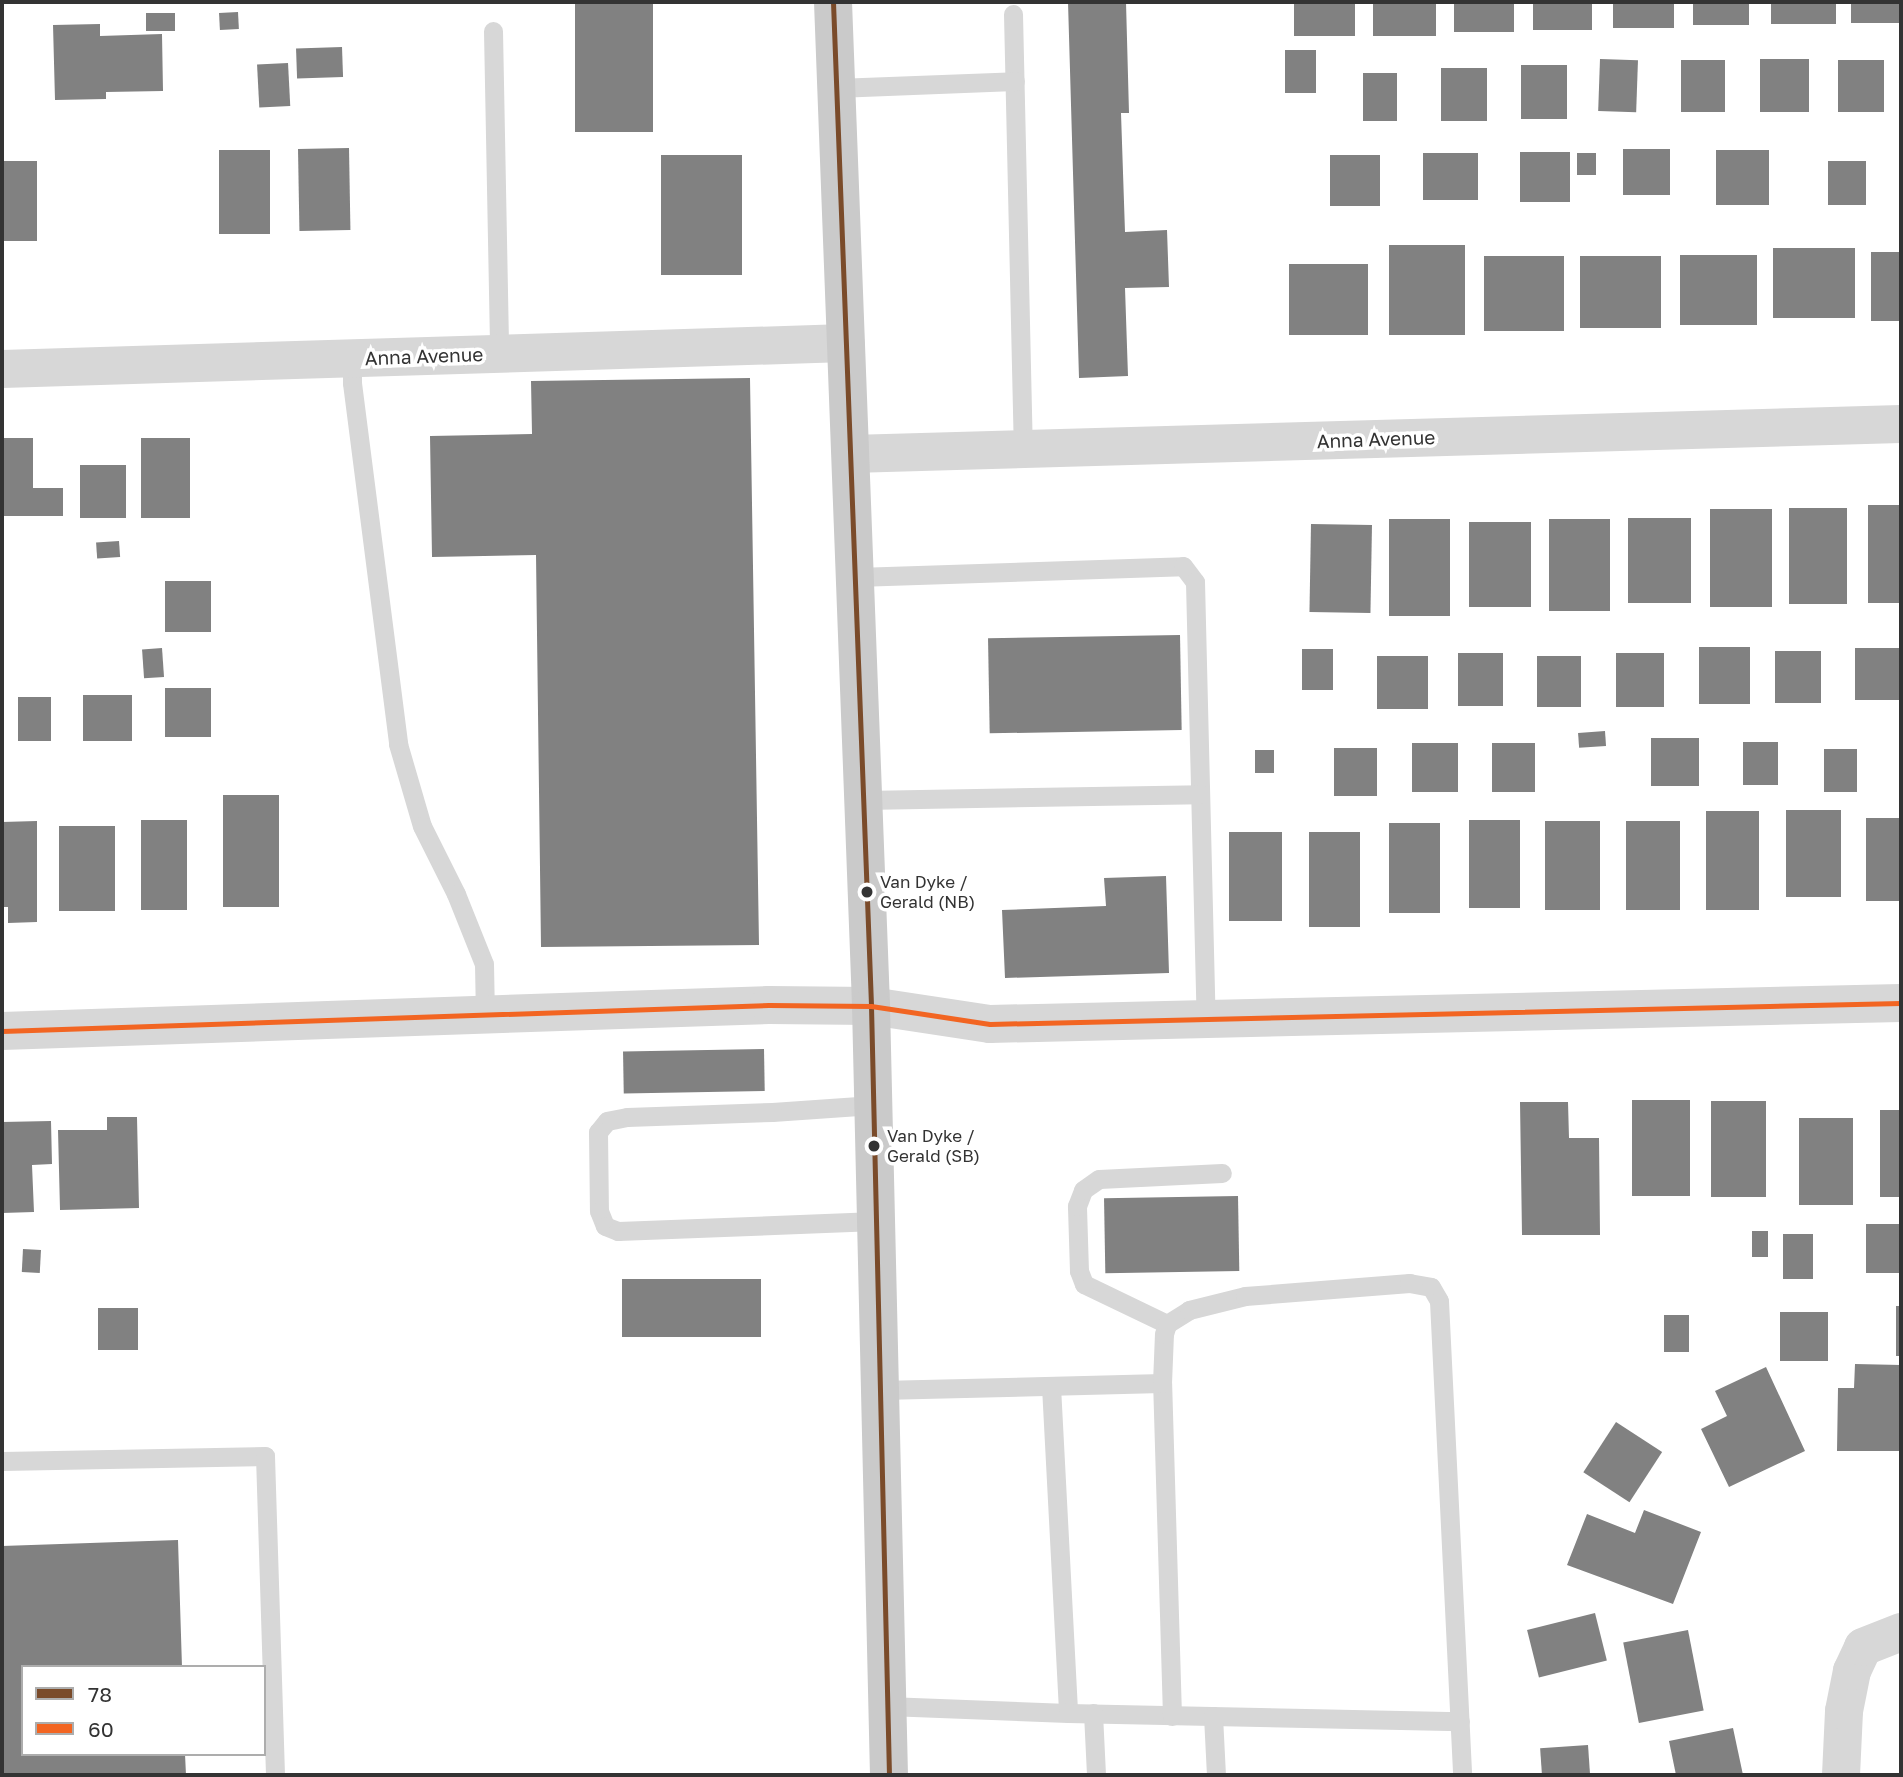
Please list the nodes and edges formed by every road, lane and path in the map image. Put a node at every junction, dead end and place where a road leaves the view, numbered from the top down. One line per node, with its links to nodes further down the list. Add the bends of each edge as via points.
1 (833, 2): 5 (main road)
2 (1013, 14): 4 (lane)
3 (493, 31): 7 (lane)
4 (1015, 81): 5 (lane); 11 (lane)
5 (836, 88): 6 (main road)
6 (846, 344): 7 (street, Anna Avenue); 12 (main road)
7 (499, 354): 8 (street, Anna Avenue)
8 (352, 358): 9 (street, Anna Avenue); 18 (lane, via 398,744 422,826 484,964)
9 (2, 369)
10 (1901, 424): 11 (street, Anna Avenue)
11 (1023, 449): 12 (street, Anna Avenue)
12 (851, 454): 13 (main road)
13 (856, 577): 14 (lane, via 1183,566 1195,582); 15 (main road)
14 (1200, 794): 15 (lane); 19 (lane)
15 (864, 800): 17 (main road)
16 (1901, 1003): 19 (street)
17 (871, 1006): 18 (street); 19 (street, via 990,1024); 21 (main road)
18 (485, 1015): 20 (street)
19 (1206, 1019)
20 (2, 1031)
21 (873, 1105): 23 (main road); 23 (lane, via 607,1121 598,1132 599,1211 606,1226 618,1231)
22 (1222, 1173): 24 (lane, via 1099,1179 1083,1190 1077,1206 1083,1284)
23 (876, 1221): 27 (main road)
24 (1167, 1324): 25 (lane); 35 (lane, via 1189,1310 1245,1296 1409,1283 1430,1286 1439,1301)
25 (1162, 1383): 26 (lane); 33 (lane)
26 (1051, 1386): 27 (lane); 31 (lane)
27 (880, 1390): 30 (main road)
28 (2, 1461): 36 (lane, via 265,1456)
29 (1901, 1632): 41 (street, via 1863,1647 1852,1671 1844,1711)
30 (887, 1706): 31 (lane); 37 (main road)
31 (1068, 1713): 32 (lane)
32 (1093, 1713): 33 (lane); 38 (lane)
33 (1172, 1716): 34 (lane)
34 (1213, 1716): 35 (lane); 39 (lane)
35 (1460, 1721): 40 (lane)
36 (275, 1775)
37 (889, 1775)
38 (1096, 1775)
39 (1216, 1775)
40 (1462, 1775)
41 (1841, 1775)

